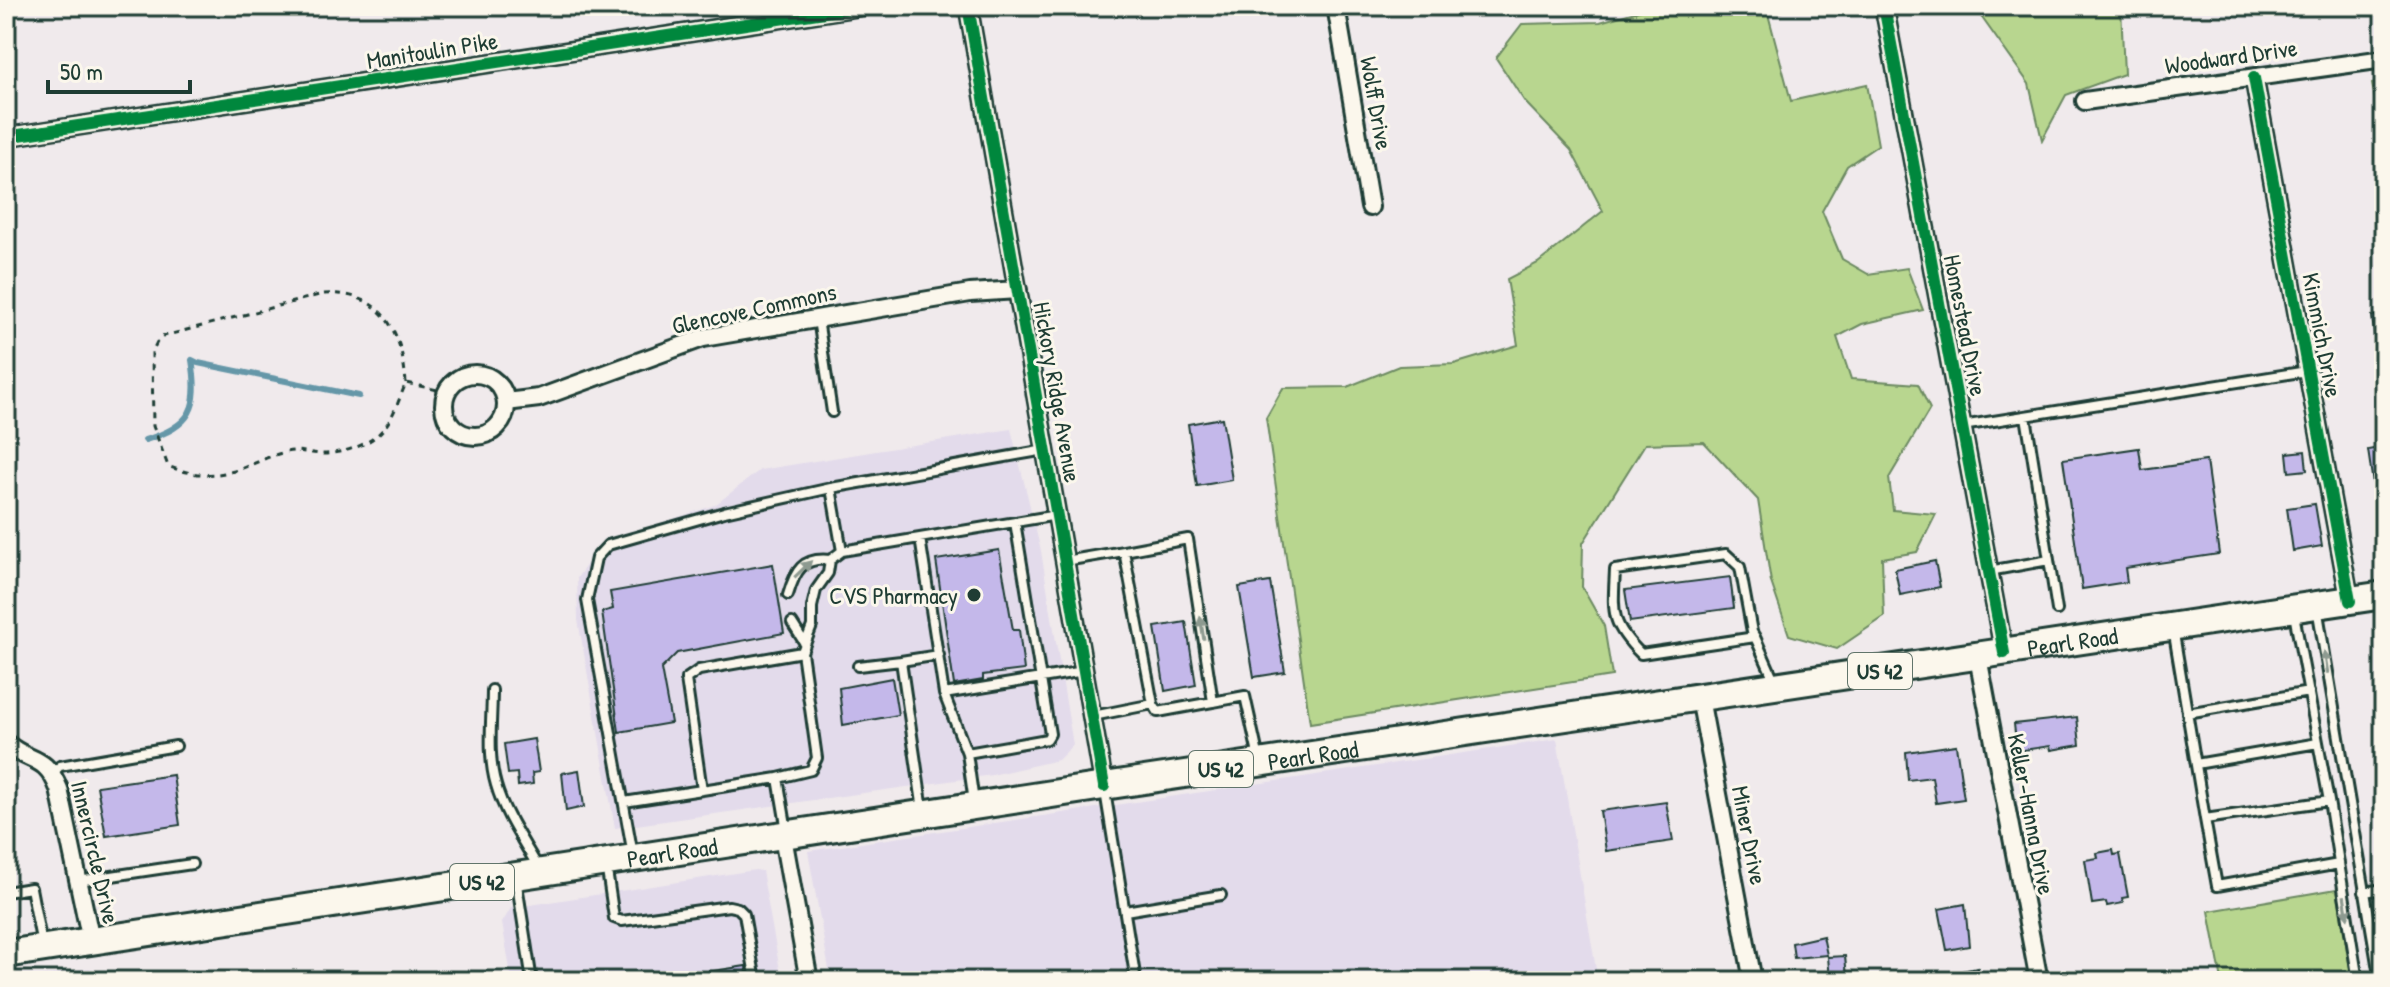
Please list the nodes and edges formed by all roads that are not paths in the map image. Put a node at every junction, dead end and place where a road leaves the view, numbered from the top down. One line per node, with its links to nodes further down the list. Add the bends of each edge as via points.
1 (864, 6): 8 (street, Manitoulin Pike)
2 (968, 6): 10 (street, Hickory Ridge Avenue)
3 (1336, 6): 9 (street, Wolff Drive)
4 (1884, 6): 16 (street, Homestead Drive)
5 (2384, 59): 6 (street, Woodward Drive)
6 (2254, 78): 7 (street, Woodward Drive); 12 (street, Kimmich Drive)
7 (2085, 101)
8 (6, 137)
9 (1370, 207)
10 (1018, 290): 11 (street, Glencove Commons); 17 (street, Hickory Ridge Avenue)
11 (818, 319): 13 (street, Glencove Commons, via 703,338 539,398); 14 (lane)
12 (2307, 371): 15 (lane); 30 (street, Kimmich Drive)
13 (506, 402): 13 (street, via 496,428 469,435 451,424 444,405 459,378 479,374 497,383)
14 (832, 412)
15 (2026, 416): 16 (lane); 25 (lane)
16 (1962, 426): 27 (street, Homestead Drive)
17 (1046, 450): 18 (lane); 19 (street, Hickory Ridge Avenue)
18 (831, 488): 22 (lane); 67 (lane, via 608,545 596,558 587,600)
19 (1057, 515): 20 (lane); 26 (street, Hickory Ridge Avenue)
20 (1015, 522): 21 (lane); 44 (lane)
21 (920, 538): 22 (lane); 39 (lane)
22 (842, 551): 24 (lane)
23 (1124, 551): 26 (lane); 50 (lane, one-way to 23, via 1188,539); 51 (lane)
24 (830, 560): 28 (lane, one-way to 24, via 801,567 814,558); 36 (lane, via 816,590 812,626)
25 (2049, 560): 27 (lane); 32 (lane)
26 (1065, 561): 43 (street, Hickory Ridge Avenue)
27 (1989, 571): 38 (street, Homestead Drive)
28 (788, 595)
29 (2384, 595): 30 (main road, Pearl Road / US 42)
30 (2350, 601): 31 (main road, Pearl Road / US 42)
31 (2305, 608): 34 (main road, Pearl Road / US 42); 47 (lane); 60 (lane, one-way to 31)
32 (2057, 610)
33 (792, 623): 36 (lane)
34 (2173, 628): 38 (main road, Pearl Road / US 42); 52 (lane)
35 (1755, 637): 35 (lane, via 1740,567 1726,554 1615,570 1613,605 1620,633 1641,654); 45 (lane)
36 (804, 642): 37 (lane)
37 (802, 652): 63 (lane, via 817,758 811,770); 65 (lane, via 699,670 686,679)
38 (2004, 653): 40 (main road, Pearl Road / US 42)
39 (939, 655): 41 (lane); 48 (lane)
40 (1978, 657): 45 (main road, Pearl Road / US 42); 93 (street, Keller-Hanna Drive)
41 (901, 661): 42 (lane); 69 (lane)
42 (858, 666)
43 (1085, 671): 44 (lane); 53 (street, Hickory Ridge Avenue)
44 (1041, 678): 48 (lane); 57 (lane, via 1047,739)
45 (1777, 687): 49 (main road, Pearl Road / US 42)
46 (492, 690): 76 (lane, via 495,784)
47 (2309, 692): 52 (lane); 55 (lane)
48 (944, 694): 57 (lane)
49 (1700, 698): 58 (main road, Pearl Road / US 42); 92 (street, Miner Drive)
50 (1213, 702): 51 (lane, via 1158,712); 58 (lane, via 1245,696)
51 (1153, 704): 53 (lane)
52 (2187, 713): 59 (lane)
53 (1093, 716): 64 (street, Hickory Ridge Avenue)
54 (6, 743): 61 (street, Innercircle Drive)
55 (2318, 743): 59 (lane); 62 (lane)
56 (176, 746): 61 (lane, Innercircle Drive, via 60,766)
57 (967, 753): 68 (lane)
58 (1260, 763): 64 (main road, Pearl Road / US 42)
59 (2196, 764): 70 (lane)
60 (2344, 771): 62 (lane); 80 (lane)
61 (53, 773): 77 (street, Innercircle Drive)
62 (2324, 775): 66 (lane)
63 (778, 778): 65 (lane); 71 (lane)
64 (1104, 786): 68 (main road, Pearl Road / US 42); 82 (lane)
65 (702, 790): 67 (lane)
66 (2329, 801): 70 (lane); 75 (lane)
67 (624, 802): 72 (lane)
68 (974, 807): 69 (main road, Pearl Road / US 42)
69 (924, 815): 71 (main road, Pearl Road / US 42)
70 (2205, 819): 75 (lane, via 2217,886)
71 (785, 836): 72 (main road, Pearl Road / US 42); 90 (street)
72 (634, 859): 74 (main road, Pearl Road / US 42)
73 (192, 864): 77 (lane)
74 (606, 864): 76 (main road, Pearl Road / US 42); 89 (lane, via 611,910 622,921 738,908 744,914)
75 (2339, 864): 84 (lane, one-way to 84)
76 (528, 875): 85 (main road, Pearl Road / US 42); 88 (lane)
77 (78, 881): 85 (street, Innercircle Drive)
78 (2384, 889): 80 (lane)
79 (6, 892): 86 (lane, via 31,888)
80 (2364, 892): 83 (lane)
81 (1221, 895): 82 (lane)
82 (1125, 911): 91 (lane)
83 (2371, 932): 84 (lane); 95 (lane)
84 (2350, 934): 94 (lane)
85 (91, 941): 86 (main road, Pearl Road / US 42)
86 (43, 949): 87 (main road, Pearl Road / US 42)
87 (6, 954)
88 (532, 981)
89 (756, 981)
90 (809, 981)
91 (1136, 981)
92 (1753, 981)
93 (2039, 981)
94 (2358, 981)
95 (2380, 981)

